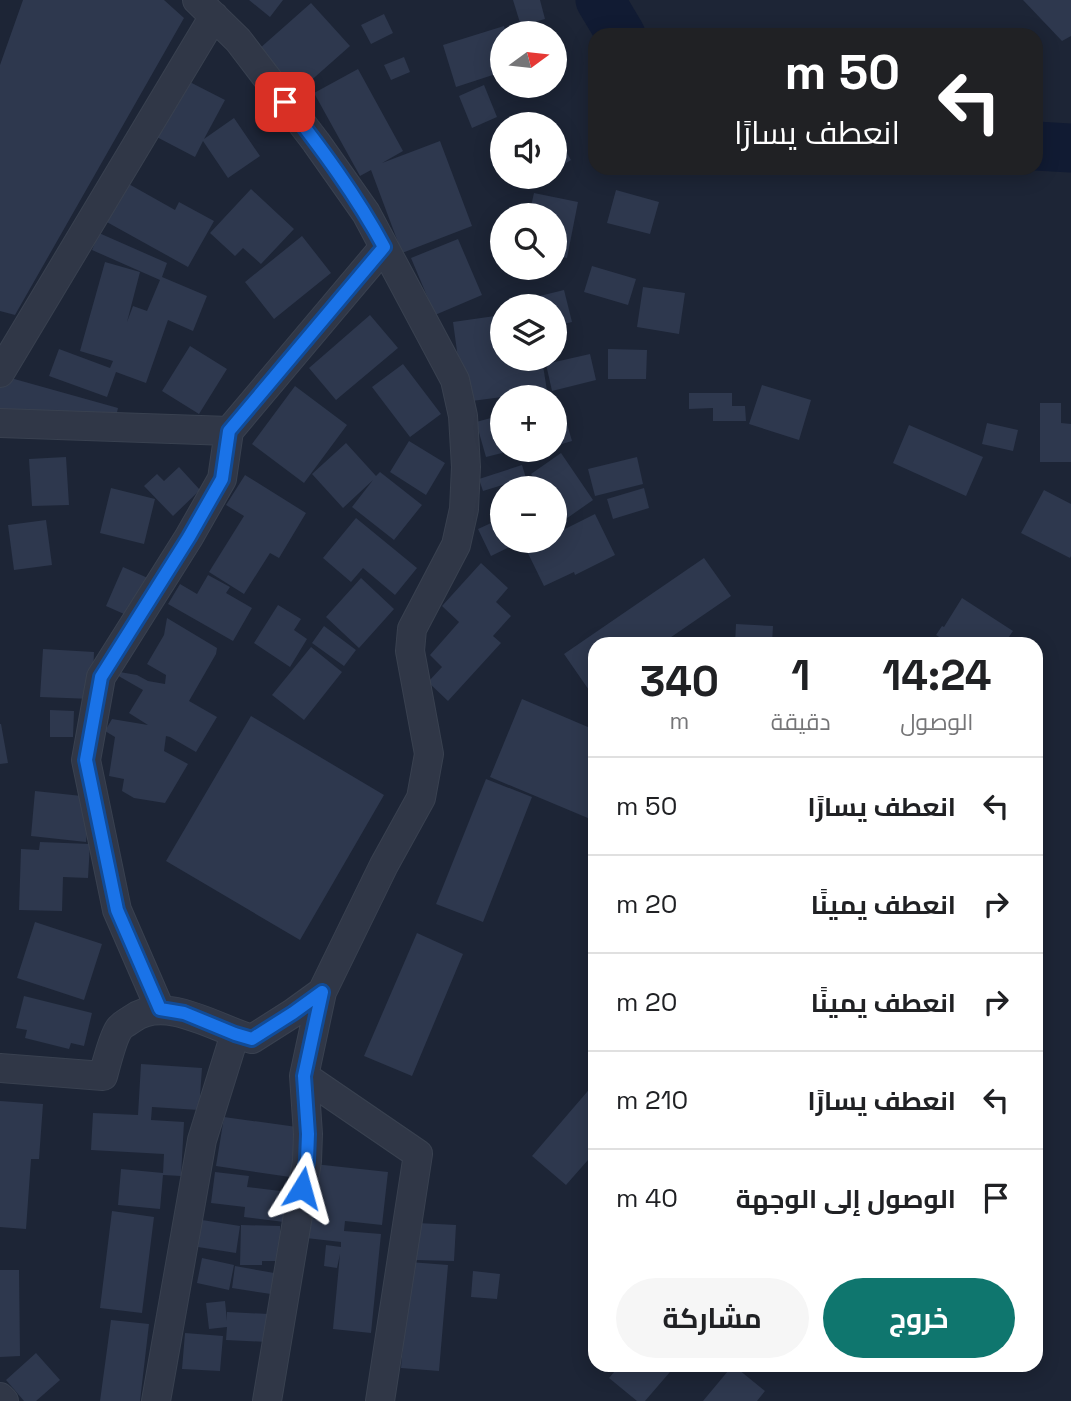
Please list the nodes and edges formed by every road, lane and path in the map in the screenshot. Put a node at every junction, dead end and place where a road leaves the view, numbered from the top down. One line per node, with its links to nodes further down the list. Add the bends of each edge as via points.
1 (205, 8): 2 (street, via 238,40 316,142); 3 (street)
2 (384, 247): 5 (street); 6 (street, via 455,380 463,416 464,509 456,545 412,629 410,651 429,754 421,798)
3 (0, 373)
4 (0, 423): 5 (street)
5 (229, 431): 7 (street, via 222,479 101,677 86,760 117,910)
6 (322, 992): 8 (street, via 252,1039); 10 (street)
7 (160, 1009): 8 (street, via 184,1013); 9 (street, via 136,1015 119,1028 103,1076)
8 (235, 1034): 13 (street, via 202,1140)
9 (0, 1068)
10 (304, 1076): 14 (street, via 307,1161); 15 (street, via 418,1154)
11 (0, 1397): 12 (street)
12 (4, 1401)
13 (156, 1401)
14 (267, 1401)
15 (380, 1401)

